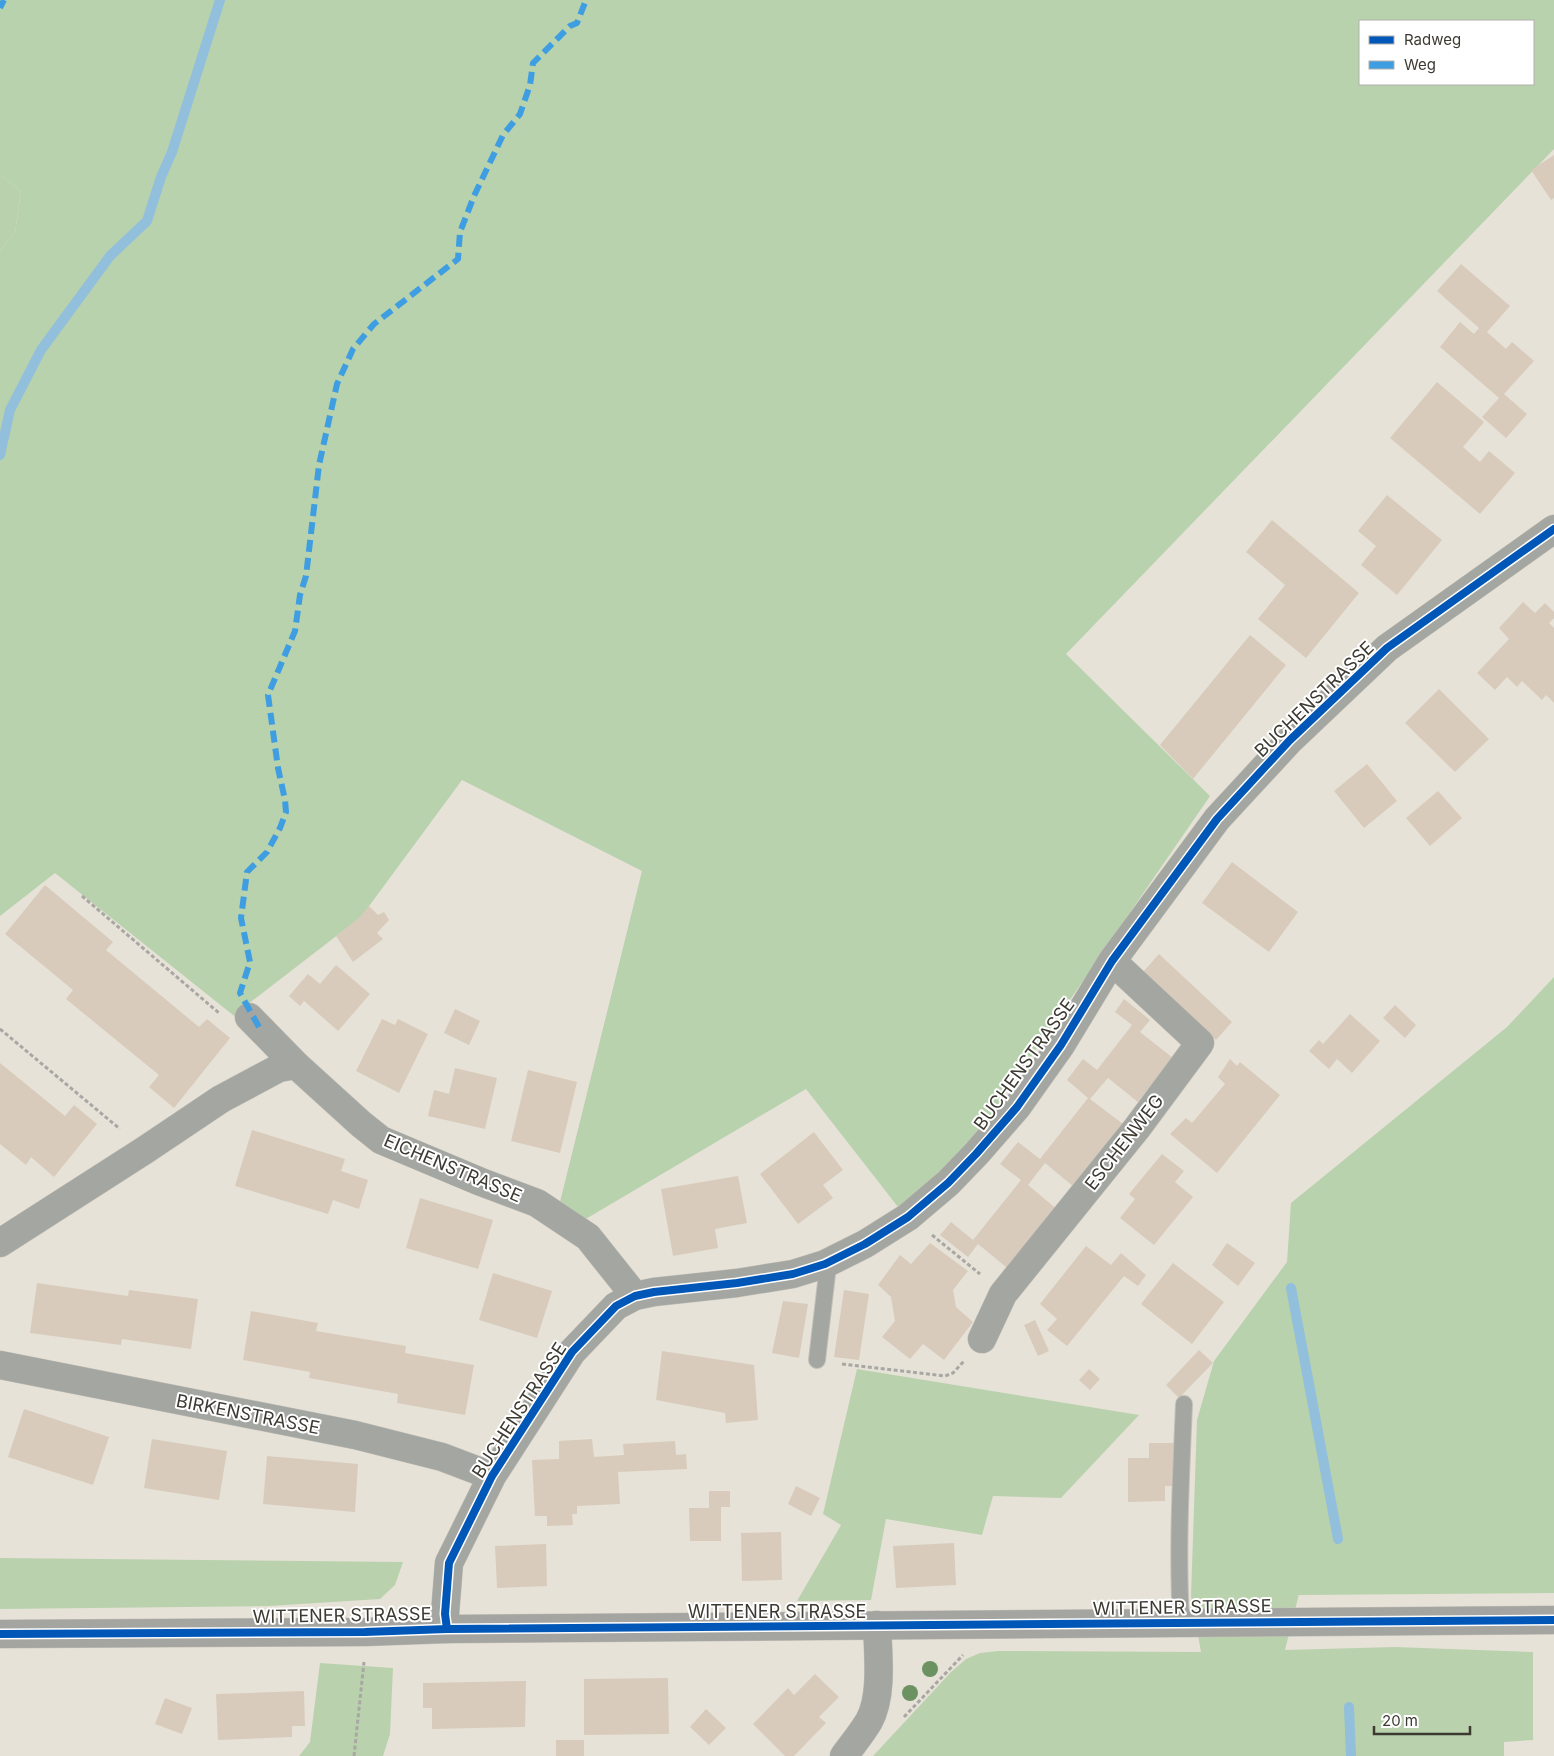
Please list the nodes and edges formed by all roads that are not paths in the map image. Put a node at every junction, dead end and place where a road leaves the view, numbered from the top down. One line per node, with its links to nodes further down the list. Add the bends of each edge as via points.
1 (1554, 529): 2 (street, BUCHENSTRASSE, via 1387,648 1290,740 1217,820)
2 (1112, 961): 6 (street, BUCHENSTRASSE, via 1017,1107 976,1154 908,1217); 8 (street, ESCHENWEG, via 1200,1043 1137,1128 1003,1294)
3 (249, 1017): 4 (street, EICHENSTRASSE)
4 (296, 1065): 5 (street, via 279,1068 221,1098); 7 (street, EICHENSTRASSE, via 381,1140 537,1203 588,1237)
5 (0, 1243)
6 (825, 1264): 7 (street, BUCHENSTRASSE, via 793,1274); 9 (lane, via 827,1274)
7 (635, 1296): 12 (street, BUCHENSTRASSE, via 616,1306 572,1352)
8 (982, 1339)
9 (817, 1360)
10 (0, 1366): 12 (street, BIRKENSTRASSE, via 355,1435 442,1457)
11 (1184, 1404): 14 (lane, via 1180,1506)
12 (492, 1476): 16 (street, BUCHENSTRASSE, via 448,1563)
13 (1554, 1620): 14 (main road, WITTENER STRASSE)
14 (1181, 1622): 15 (main road, WITTENER STRASSE)
15 (878, 1625): 16 (main road, WITTENER STRASSE); 18 (street, via 875,1704 869,1720)
16 (447, 1629): 17 (main road, WITTENER STRASSE)
17 (0, 1634)
18 (844, 1756)

